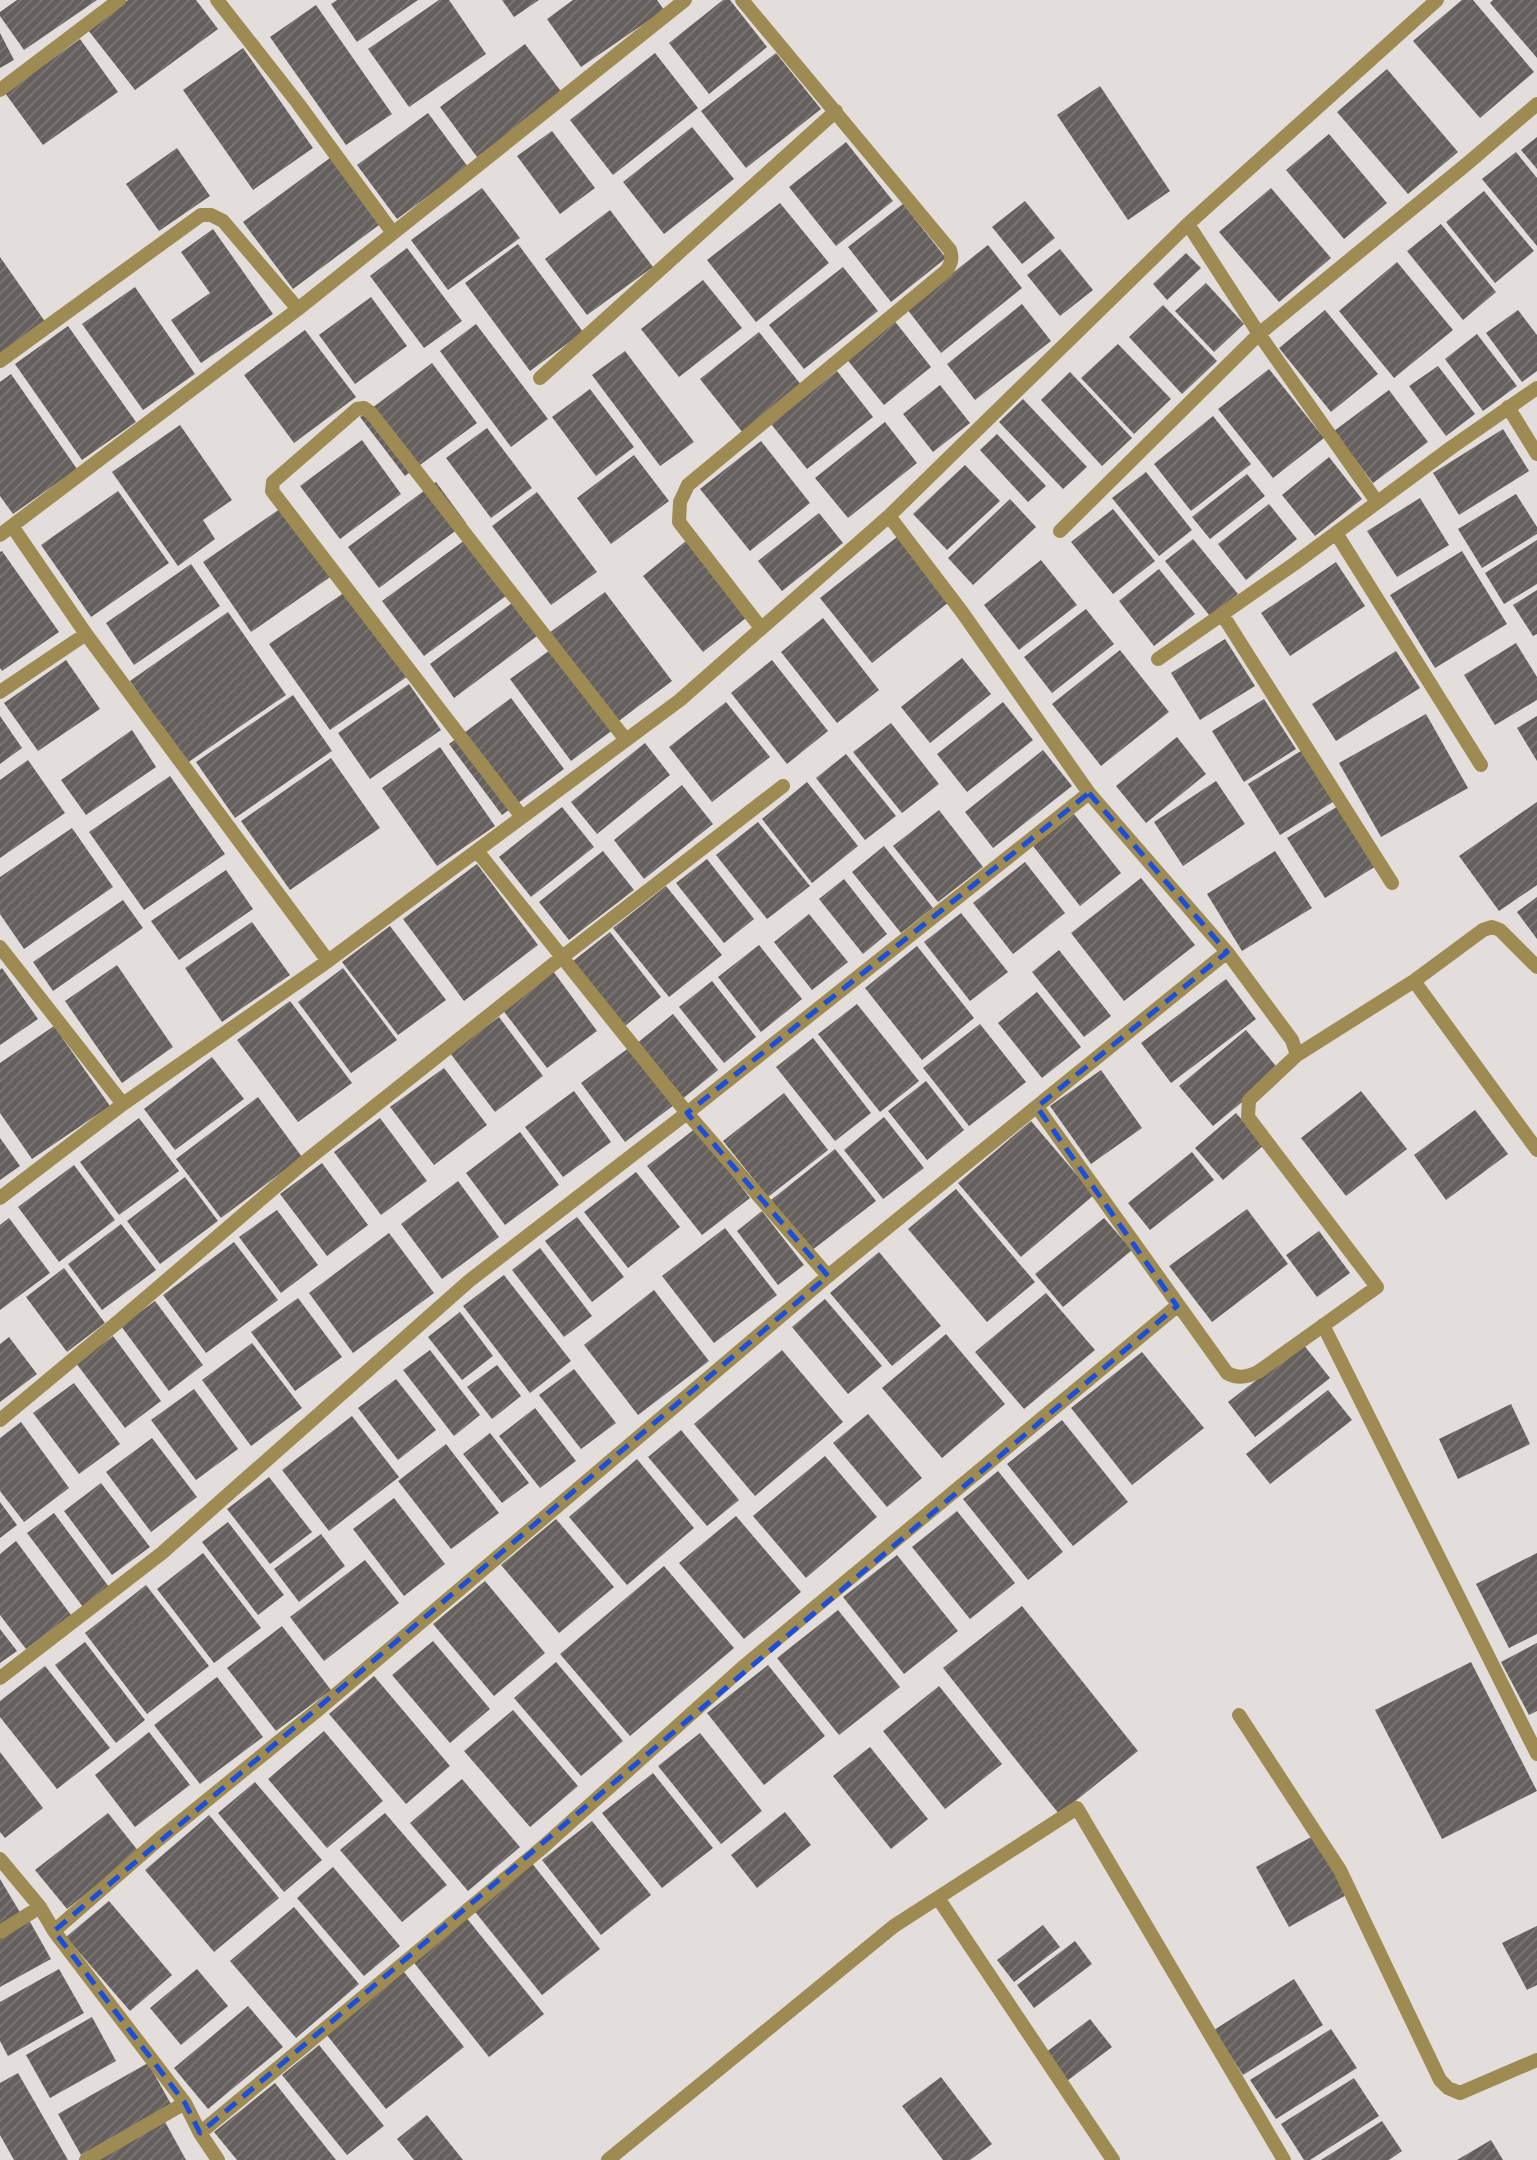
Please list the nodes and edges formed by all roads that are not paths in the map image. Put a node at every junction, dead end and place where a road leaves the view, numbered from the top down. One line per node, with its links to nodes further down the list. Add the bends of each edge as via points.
1 (119, 0): 6 (street)
2 (217, 0): 10 (street)
3 (685, 0): 10 (street)
4 (742, 0): 8 (street)
5 (1437, 0): 9 (street)
6 (0, 90)
7 (1537, 104): 12 (street)
8 (836, 111): 14 (street); 24 (street, via 950,250 952,261 946,271 688,485 680,502 679,522)
9 (1188, 224): 12 (street); 19 (street)
10 (393, 233): 11 (street)
11 (298, 309): 13 (street, via 223,221 201,215); 20 (street)
12 (1259, 334): 18 (street); 21 (street)
13 (0, 361)
14 (540, 378)
15 (1537, 388): 16 (street)
16 (1508, 407): 17 (street); 18 (street)
17 (1537, 454)
18 (1377, 502): 22 (street)
19 (888, 516): 24 (street); 31 (street, via 962,612)
20 (6, 530): 25 (street)
21 (1060, 531)
22 (1336, 533): 23 (street); 29 (street)
23 (1222, 614): 26 (street); 34 (street)
24 (761, 628): 28 (street, via 680,700)
25 (86, 634): 27 (street); 38 (street)
26 (1158, 659)
27 (0, 692)
28 (625, 740): 32 (street); 32 (street, via 371,413 357,409 273,482 272,491)
29 (1481, 765)
30 (783, 786): 37 (street)
31 (1089, 793): 36 (street); 44 (street)
32 (522, 817): 33 (street)
33 (477, 851): 37 (street); 38 (street)
34 (1392, 883)
35 (0, 947): 42 (street)
36 (1227, 952): 41 (street, via 1292,1040); 43 (street)
37 (561, 958): 44 (street); 50 (street, via 302,1164)
38 (328, 961): 42 (street)
39 (1537, 967): 40 (street, via 1492,927)
40 (1414, 981): 41 (street); 45 (street)
41 (1297, 1055): 49 (street, via 1249,1100 1248,1117 1377,1287)
42 (124, 1104): 46 (street)
43 (1037, 1107): 47 (street); 48 (street)
44 (687, 1113): 47 (street); 51 (street, via 469,1281 162,1553)
45 (1537, 1150)
46 (0, 1198)
47 (828, 1276): 57 (street)
48 (1177, 1306): 49 (street, via 1235,1378 1258,1372); 61 (street, via 742,1668 543,1847)
49 (1323, 1325): 53 (street)
50 (0, 1420)
51 (0, 1678)
52 (1239, 1715): 59 (street, via 1340,1870 1440,2080 1461,2093)
53 (1537, 1754)
54 (0, 1859): 56 (street)
55 (938, 1898): 64 (street, via 894,1926); 65 (street); 66 (street, via 1077,1808)
56 (40, 1907): 57 (street); 58 (street)
57 (54, 1931): 60 (street)
58 (0, 1932)
59 (1537, 2060)
60 (185, 2103): 61 (street); 62 (street)
61 (200, 2133): 63 (street)
62 (86, 2160)
63 (218, 2160)
64 (608, 2160)
65 (1113, 2160)
66 (1284, 2160)

